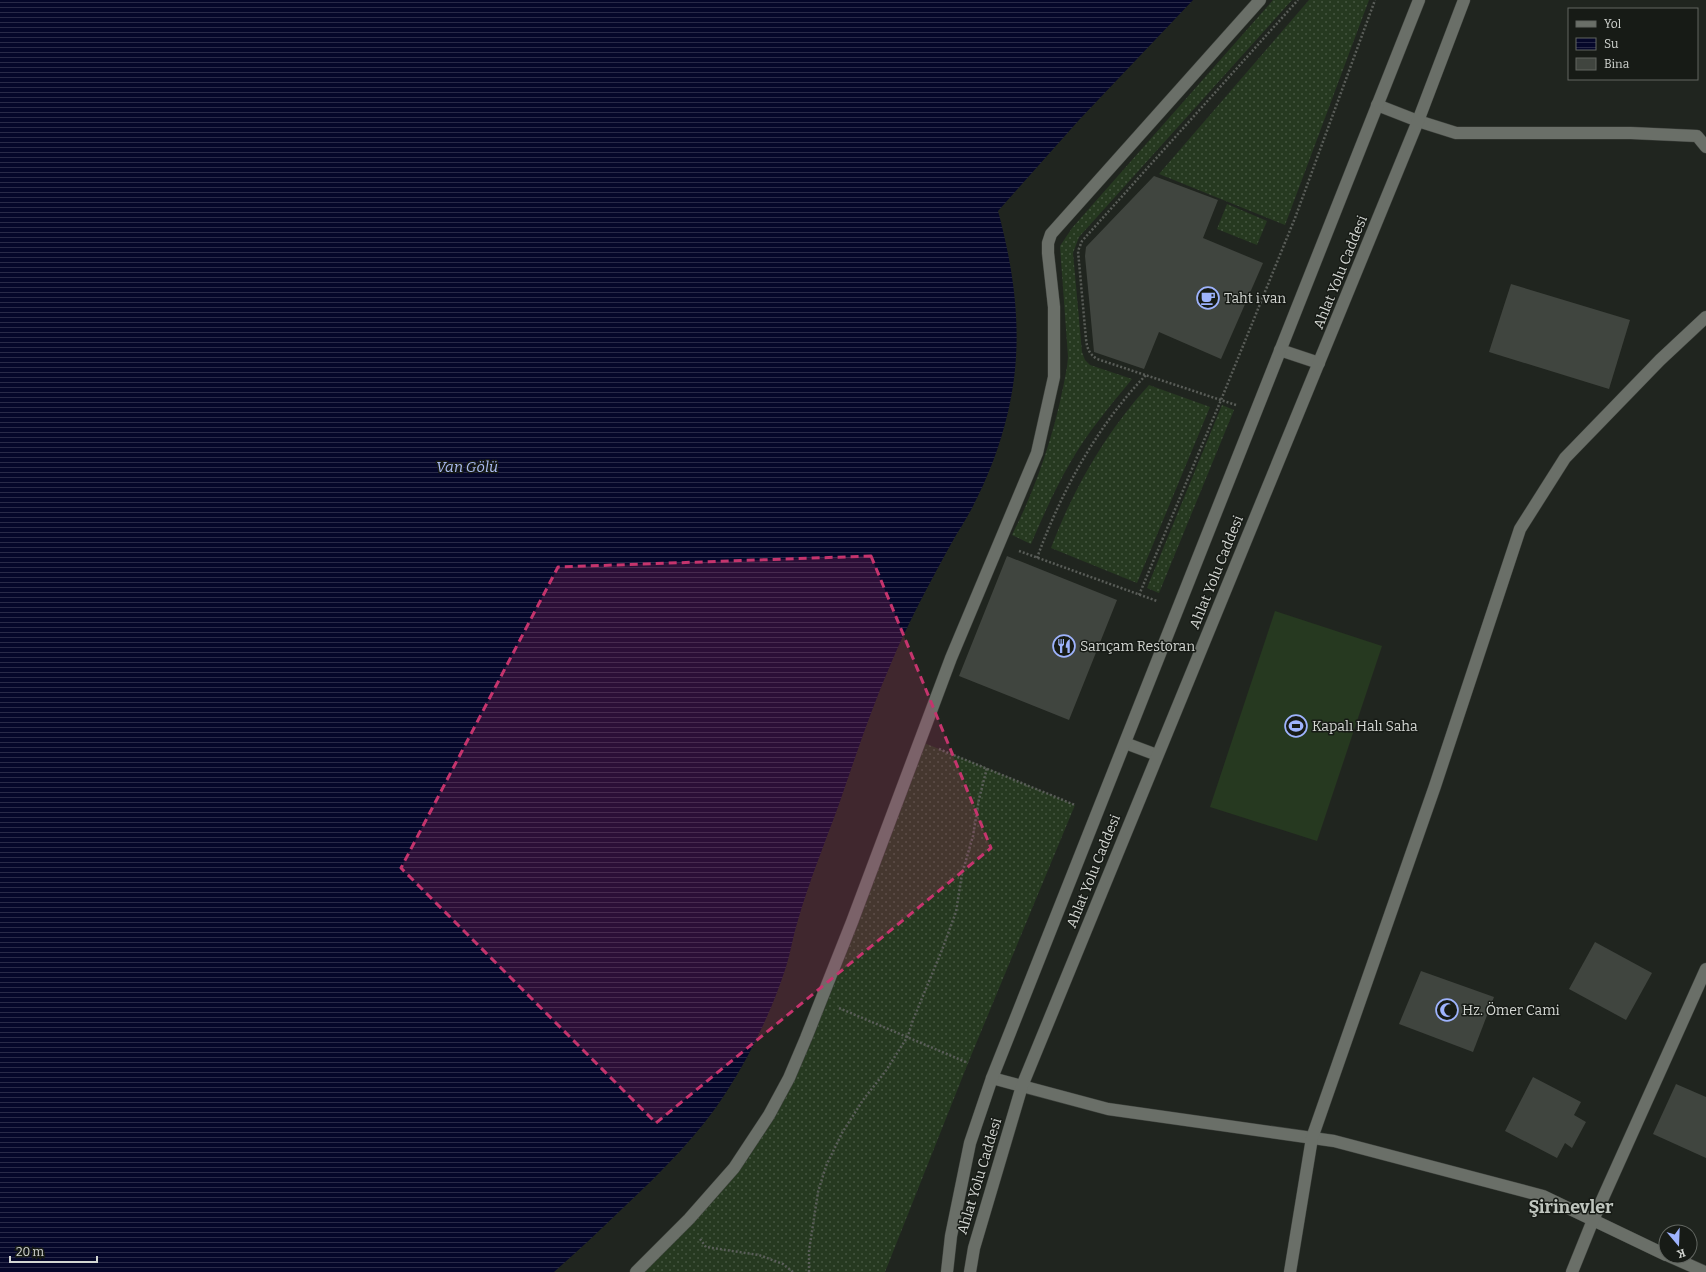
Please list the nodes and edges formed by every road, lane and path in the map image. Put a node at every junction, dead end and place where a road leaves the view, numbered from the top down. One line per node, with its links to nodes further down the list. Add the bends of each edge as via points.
1 (1260, 0): 15 (street, via 1051,234 1048,243 1054,307 1054,377 1037,453)
2 (1298, 0): 12 (path, via 1082,241 1078,251 1088,350 1097,359)
3 (1375, 0): 13 (path, via 1295,218)
4 (1419, 0): 6 (street, Ahlat Yolu Caddesi)
5 (1464, 0): 7 (street, Ahlat Yolu Caddesi)
6 (1377, 106): 7 (street); 10 (street, Ahlat Yolu Caddesi)
7 (1418, 121): 8 (street, via 1456,133 1631,133 1697,136); 11 (street, Ahlat Yolu Caddesi)
8 (1706, 147)
9 (1706, 317): 30 (street, via 1660,360 1565,458 1520,529 1435,786)
10 (1280, 350): 11 (street); 20 (street, Ahlat Yolu Caddesi)
11 (1318, 363): 21 (street, Ahlat Yolu Caddesi)
12 (1146, 375): 13 (path); 16 (path, via 1104,428 1080,467 1059,503)
13 (1221, 400): 14 (path); 17 (path)
14 (1240, 407)
15 (998, 543): 16 (path); 19 (street)
16 (1037, 558): 17 (path)
17 (1139, 595): 18 (path)
18 (1160, 602)
19 (919, 741): 22 (path); 25 (street)
20 (1125, 743): 21 (street); 28 (street, Ahlat Yolu Caddesi)
21 (1157, 755): 29 (street, Ahlat Yolu Caddesi)
22 (987, 768): 23 (path); 26 (path, via 962,874 956,912)
23 (1075, 805)
24 (1706, 969): 32 (street)
25 (821, 1000): 26 (path); 31 (street, via 789,1078 770,1114 734,1168)
26 (908, 1036): 27 (path); 37 (path, via 842,1133 826,1166 818,1192 809,1251)
27 (968, 1062)
28 (992, 1078): 29 (street); 38 (street, Ahlat Yolu Caddesi, via 970,1143)
29 (1022, 1086): 30 (street, via 1108,1108); 39 (street, Ahlat Yolu Caddesi, via 974,1248)
30 (1312, 1138): 32 (street, via 1334,1141 1543,1196); 40 (street)
31 (689, 1219): 35 (street); 36 (path, via 706,1247 758,1255 783,1264)
32 (1593, 1220): 33 (street); 41 (street)
33 (1658, 1251)
34 (1687, 1264): 42 (street)
35 (636, 1272)
36 (793, 1272)
37 (809, 1272)
38 (947, 1272)
39 (970, 1272)
40 (1290, 1272)
41 (1572, 1272)
42 (1705, 1272)

